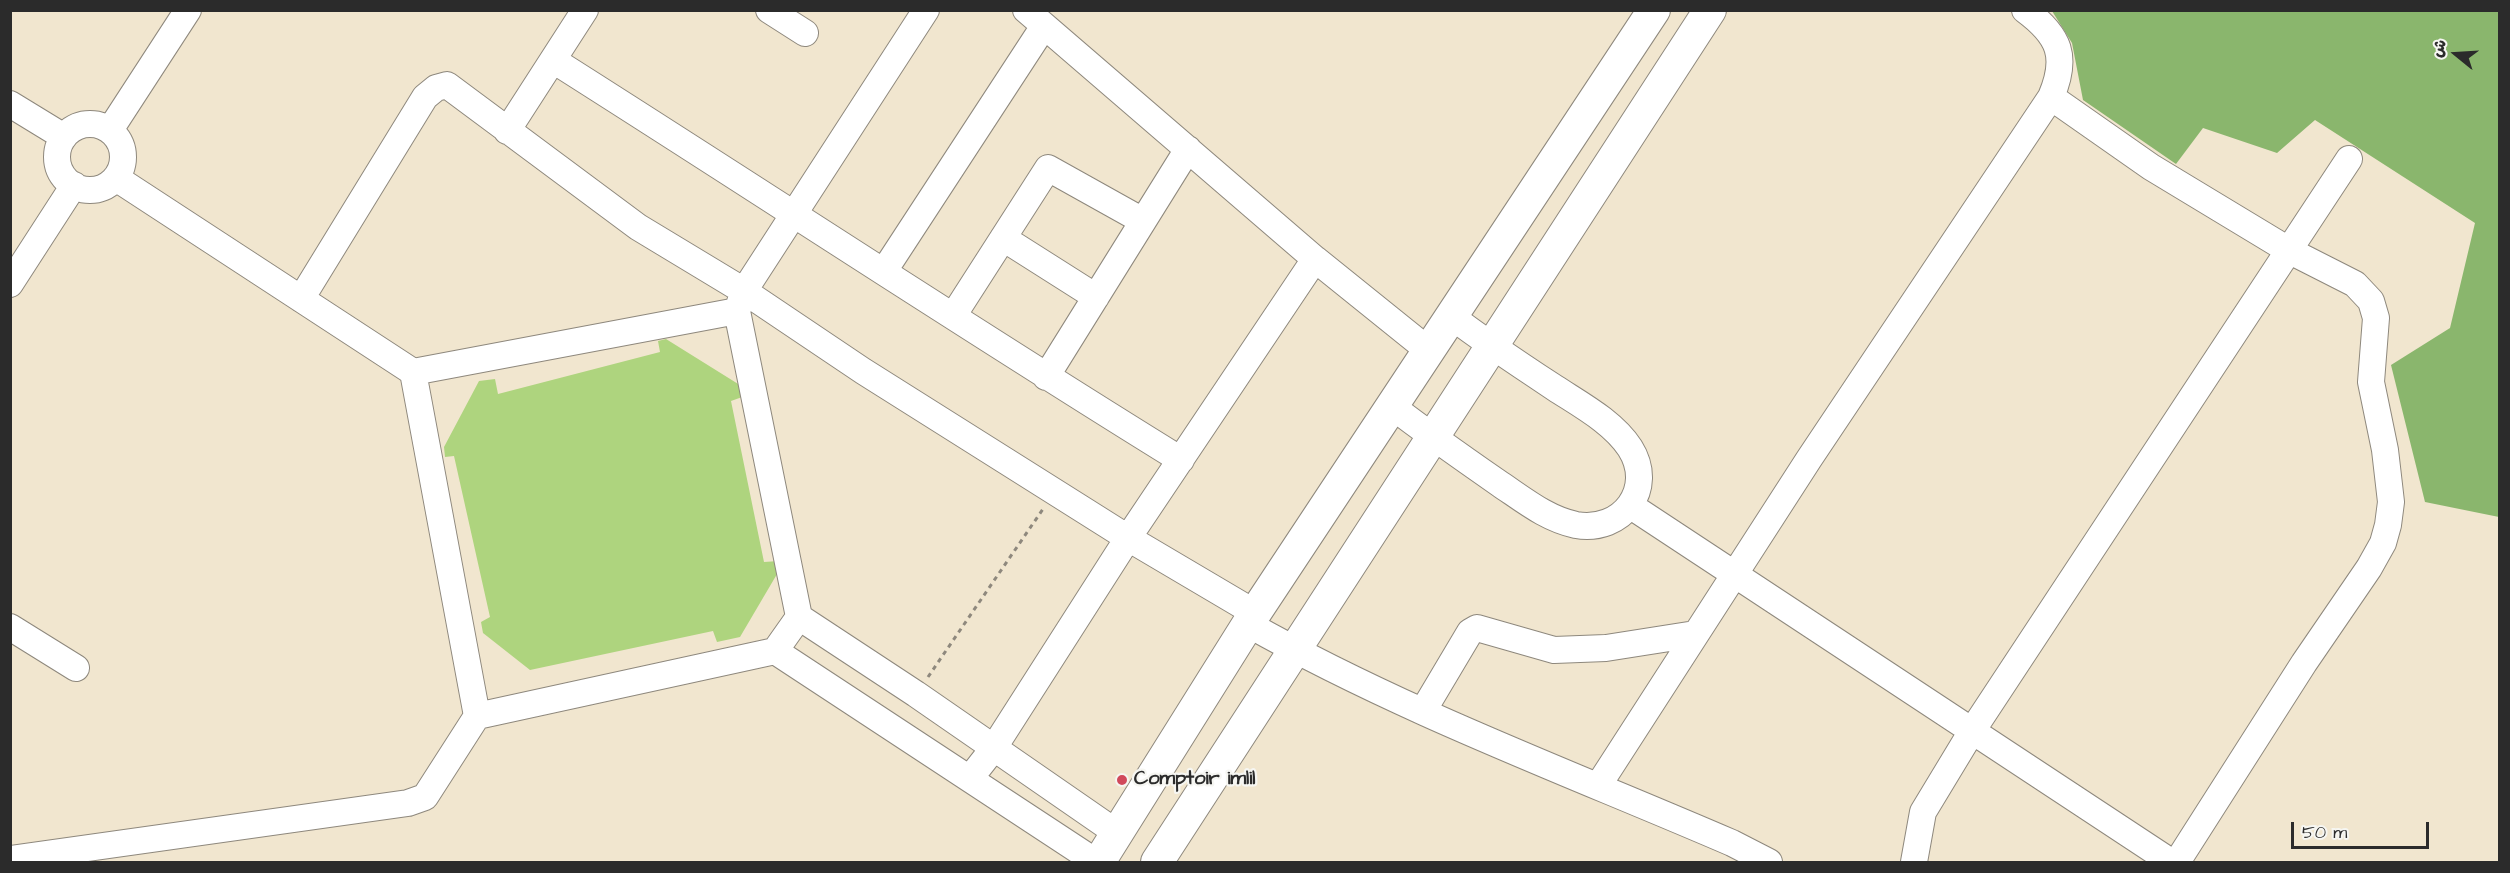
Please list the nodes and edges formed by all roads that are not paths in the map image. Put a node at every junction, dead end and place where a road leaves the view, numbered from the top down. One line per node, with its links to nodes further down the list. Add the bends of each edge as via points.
1 (188, 10): 13 (street)
2 (585, 10): 10 (street)
3 (769, 10): 9 (street)
4 (926, 10): 20 (street)
5 (1654, 10): 31 (main road)
6 (1710, 10): 32 (main road)
7 (2025, 10): 11 (street, via 2048,30 2060,58 2060,76)
8 (1035, 18): 16 (street); 25 (street)
9 (805, 33)
10 (553, 60): 14 (street); 20 (street)
11 (2051, 97): 23 (street, via 2151,167); 41 (street)
12 (10, 104): 15 (street)
13 (110, 130): 15 (street, via 98,124 85,124); 18 (street, via 123,153)
14 (507, 131): 28 (street, via 461,93 447,85 436,88 425,97); 29 (street)
15 (64, 137): 19 (street, via 57,158 65,178)
16 (1188, 149): 21 (street); 24 (street)
17 (2349, 159): 23 (street)
18 (116, 178): 19 (street, via 96,189 84,190); 28 (street)
19 (74, 185): 26 (street)
20 (795, 213): 25 (street); 29 (street)
21 (1143, 221): 22 (street, via 1048,168); 27 (street)
22 (1003, 238): 27 (street); 30 (street)
23 (2290, 250): 51 (street); 62 (street, via 2355,284 2372,301 2376,318 2371,382 2390,480 2388,525 2369,568)
24 (1315, 259): 33 (street); 38 (street)
25 (884, 271): 30 (street)
26 (10, 284)
27 (1096, 297): 35 (street)
28 (301, 299): 34 (street)
29 (741, 301): 34 (street); 40 (street, via 863,371); 42 (street)
30 (953, 316): 35 (street)
31 (1451, 316): 32 (street); 33 (main road)
32 (1492, 347): 37 (main road); 39 (street, via 1618,433 1631,449 1637,469 1638,485)
33 (1428, 350): 36 (main road)
34 (413, 372): 50 (street)
35 (1046, 377): 38 (street)
36 (1393, 407): 37 (street); 43 (main road)
37 (1434, 439): 39 (street, via 1550,517 1593,527 1608,524); 46 (main road)
38 (1181, 460): 40 (street)
39 (1631, 506): 41 (street)
40 (1128, 538): 43 (street); 52 (street)
41 (1733, 574): 45 (street); 51 (street)
42 (799, 617): 47 (street); 52 (street)
43 (1251, 619): 46 (street); 55 (main road)
44 (10, 627): 48 (street)
45 (1695, 634): 49 (street, via 1606,648 1554,650 1477,628 1470,632); 54 (street)
46 (1293, 650): 49 (street); 58 (main road)
47 (775, 651): 50 (street); 53 (street)
48 (76, 668)
49 (1423, 711): 54 (street)
50 (477, 716): 56 (street, via 425,797 408,803)
51 (1972, 731): 60 (street, via 1923,812); 61 (street)
52 (993, 749): 53 (street); 55 (street)
53 (970, 777): 57 (street)
54 (1598, 786): 59 (street)
55 (1117, 833): 57 (main road)
56 (10, 859)
57 (1098, 862)
58 (1157, 862)
59 (1769, 862)
60 (1914, 862)
61 (2170, 862)
62 (2177, 862)

